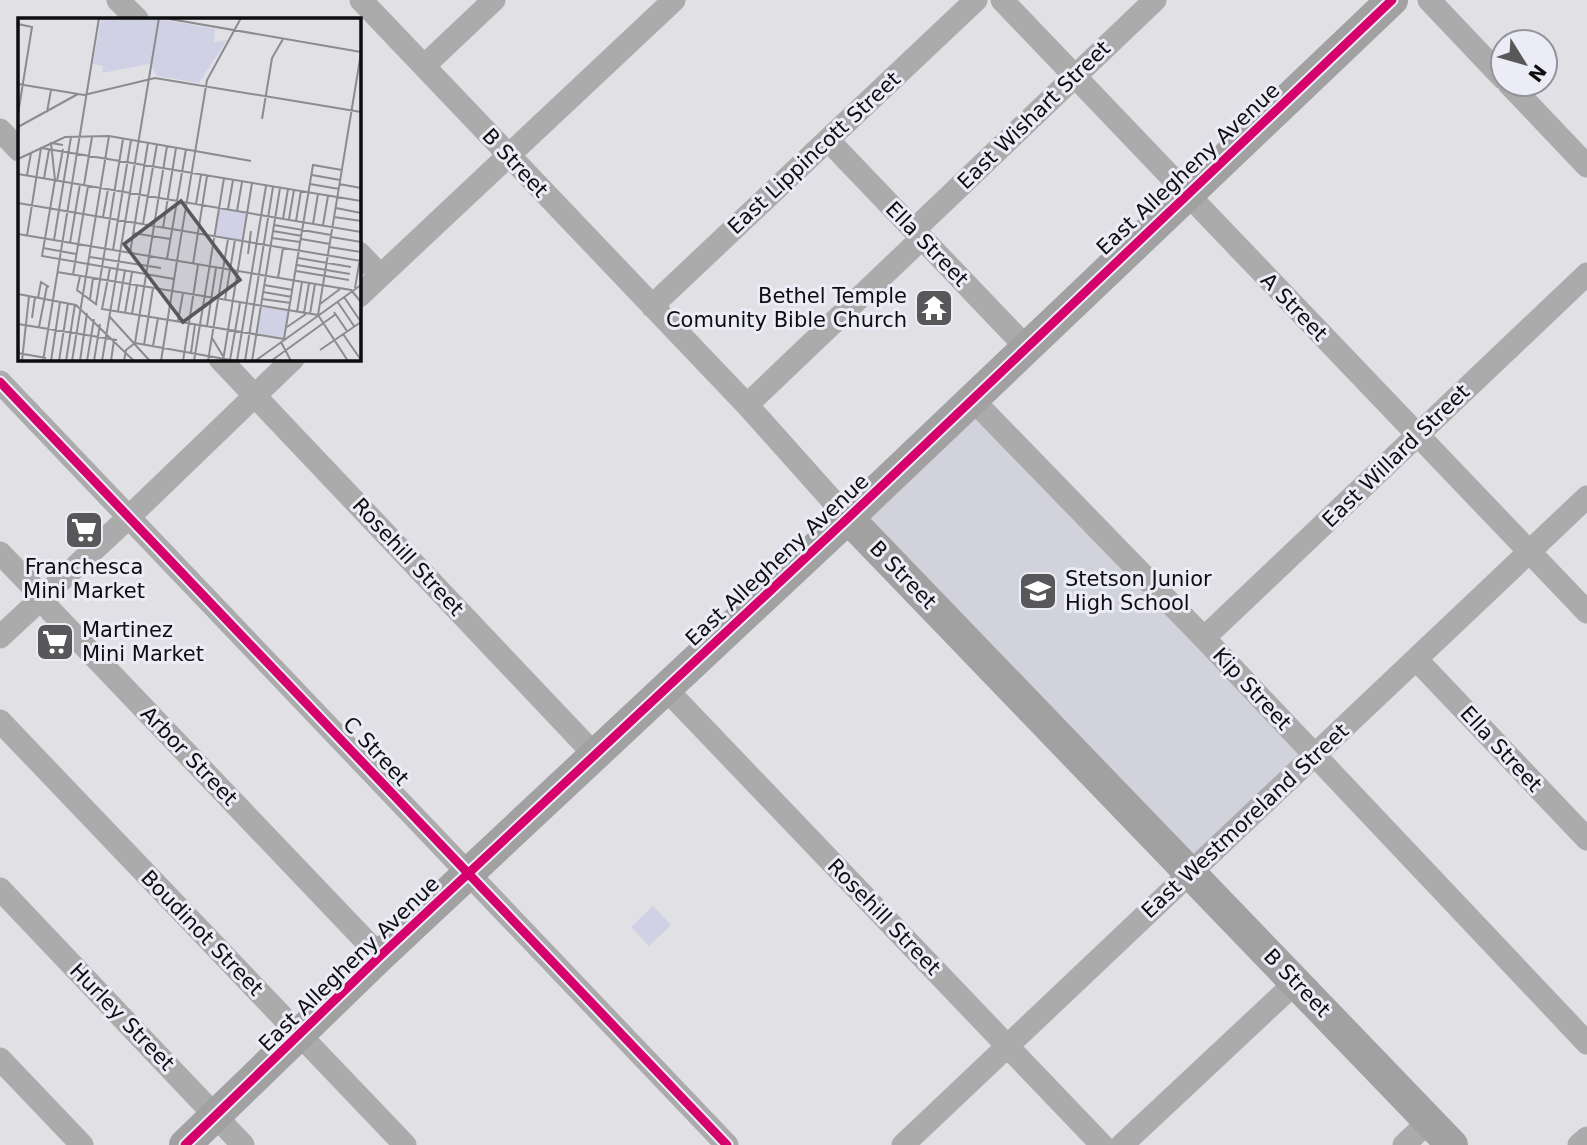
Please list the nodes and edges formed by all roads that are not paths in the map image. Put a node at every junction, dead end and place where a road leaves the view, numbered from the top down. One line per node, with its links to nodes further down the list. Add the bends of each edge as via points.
1 (118, 0): 10 (street)
2 (360, 0): 12 (street, B Street)
3 (494, 0): 12 (street)
4 (674, 0): 18 (street)
5 (976, 0): 16 (street, East Lippincott Street)
6 (1002, 0): 13 (street, A Street)
7 (1155, 0): 13 (street, East Wishart Street)
8 (1392, 0): 20 (main road, East Allegheny Avenue)
9 (1429, 0): 11 (street)
10 (135, 18)
11 (1489, 63)
12 (424, 66): 18 (street, B Street)
13 (1075, 75): 20 (street, A Street); 21 (street, East Wishart Street)
14 (1522, 98): 19 (street)
15 (0, 130): 17 (street)
16 (828, 140): 21 (street, Ella Street); 26 (street, East Lippincott Street)
17 (18, 149)
18 (508, 156): 24 (street); 26 (street, B Street)
19 (1587, 166)
20 (1187, 195): 27 (main road, East Allegheny Avenue); 34 (street, A Street)
21 (917, 235): 27 (street, Ella Street); 33 (street, East Wishart Street)
22 (360, 254): 24 (street)
23 (1587, 274): 34 (street, East Willard Street)
24 (380, 275): 25 (street)
25 (360, 295)
26 (652, 306): 33 (street, B Street)
27 (1026, 347): 32 (main road, East Allegheny Avenue)
28 (221, 360): 31 (street, Rosehill Street)
29 (292, 360): 31 (street)
30 (0, 382): 36 (street, C Street)
31 (255, 395): 36 (street); 47 (street, Rosehill Street)
32 (972, 399): 37 (main road, East Allegheny Avenue); 43 (street, Kip Street)
33 (747, 405): 37 (street, B Street)
34 (1417, 436): 38 (street, A Street); 43 (street, East Willard Street)
35 (1587, 497): 38 (street, East Westmoreland Street)
36 (130, 516): 40 (street); 51 (street, C Street)
37 (848, 518): 45 (main road, East Allegheny Avenue); 50 (main road, B Street)
38 (1529, 551): 41 (street, A Street); 44 (street, East Westmoreland Street)
39 (0, 552): 40 (street, Arbor Street)
40 (41, 599): 42 (street); 53 (street, Arbor Street)
41 (1587, 612)
42 (0, 637)
43 (1205, 638): 48 (street, Kip Street)
44 (1416, 659): 48 (street, East Westmoreland Street); 49 (street, Ella Street)
45 (665, 688): 47 (main road, East Allegheny Avenue); 57 (street, Rosehill Street)
46 (0, 721): 55 (street, Boudinot Street)
47 (594, 755): 51 (main road, East Allegheny Avenue)
48 (1314, 756): 50 (street, East Westmoreland Street); 56 (street, Kip Street)
49 (1587, 839)
50 (1191, 872): 54 (main road, B Street); 57 (street, East Westmoreland Street)
51 (468, 874): 53 (main road, East Allegheny Avenue); 66 (street, C Street)
52 (0, 889): 59 (street, Hurley Street)
53 (380, 957): 55 (main road, East Allegheny Avenue)
54 (1296, 982): 60 (main road, B Street); 69 (street)
55 (300, 1035): 59 (main road, East Allegheny Avenue); 65 (street, Boudinot Street)
56 (1587, 1042)
57 (1007, 1046): 67 (street, East Westmoreland Street); 68 (street, Rosehill Street)
58 (0, 1059): 62 (street)
59 (216, 1116): 63 (main road, East Allegheny Avenue); 64 (street, Hurley Street)
60 (1429, 1121): 70 (street); 71 (main road, B Street)
61 (1587, 1138): 72 (street)
62 (82, 1145)
63 (185, 1145)
64 (243, 1145)
65 (405, 1145)
66 (727, 1145)
67 (903, 1145)
68 (1102, 1145)
69 (1122, 1145)
70 (1404, 1145)
71 (1452, 1145)
72 (1579, 1145)

